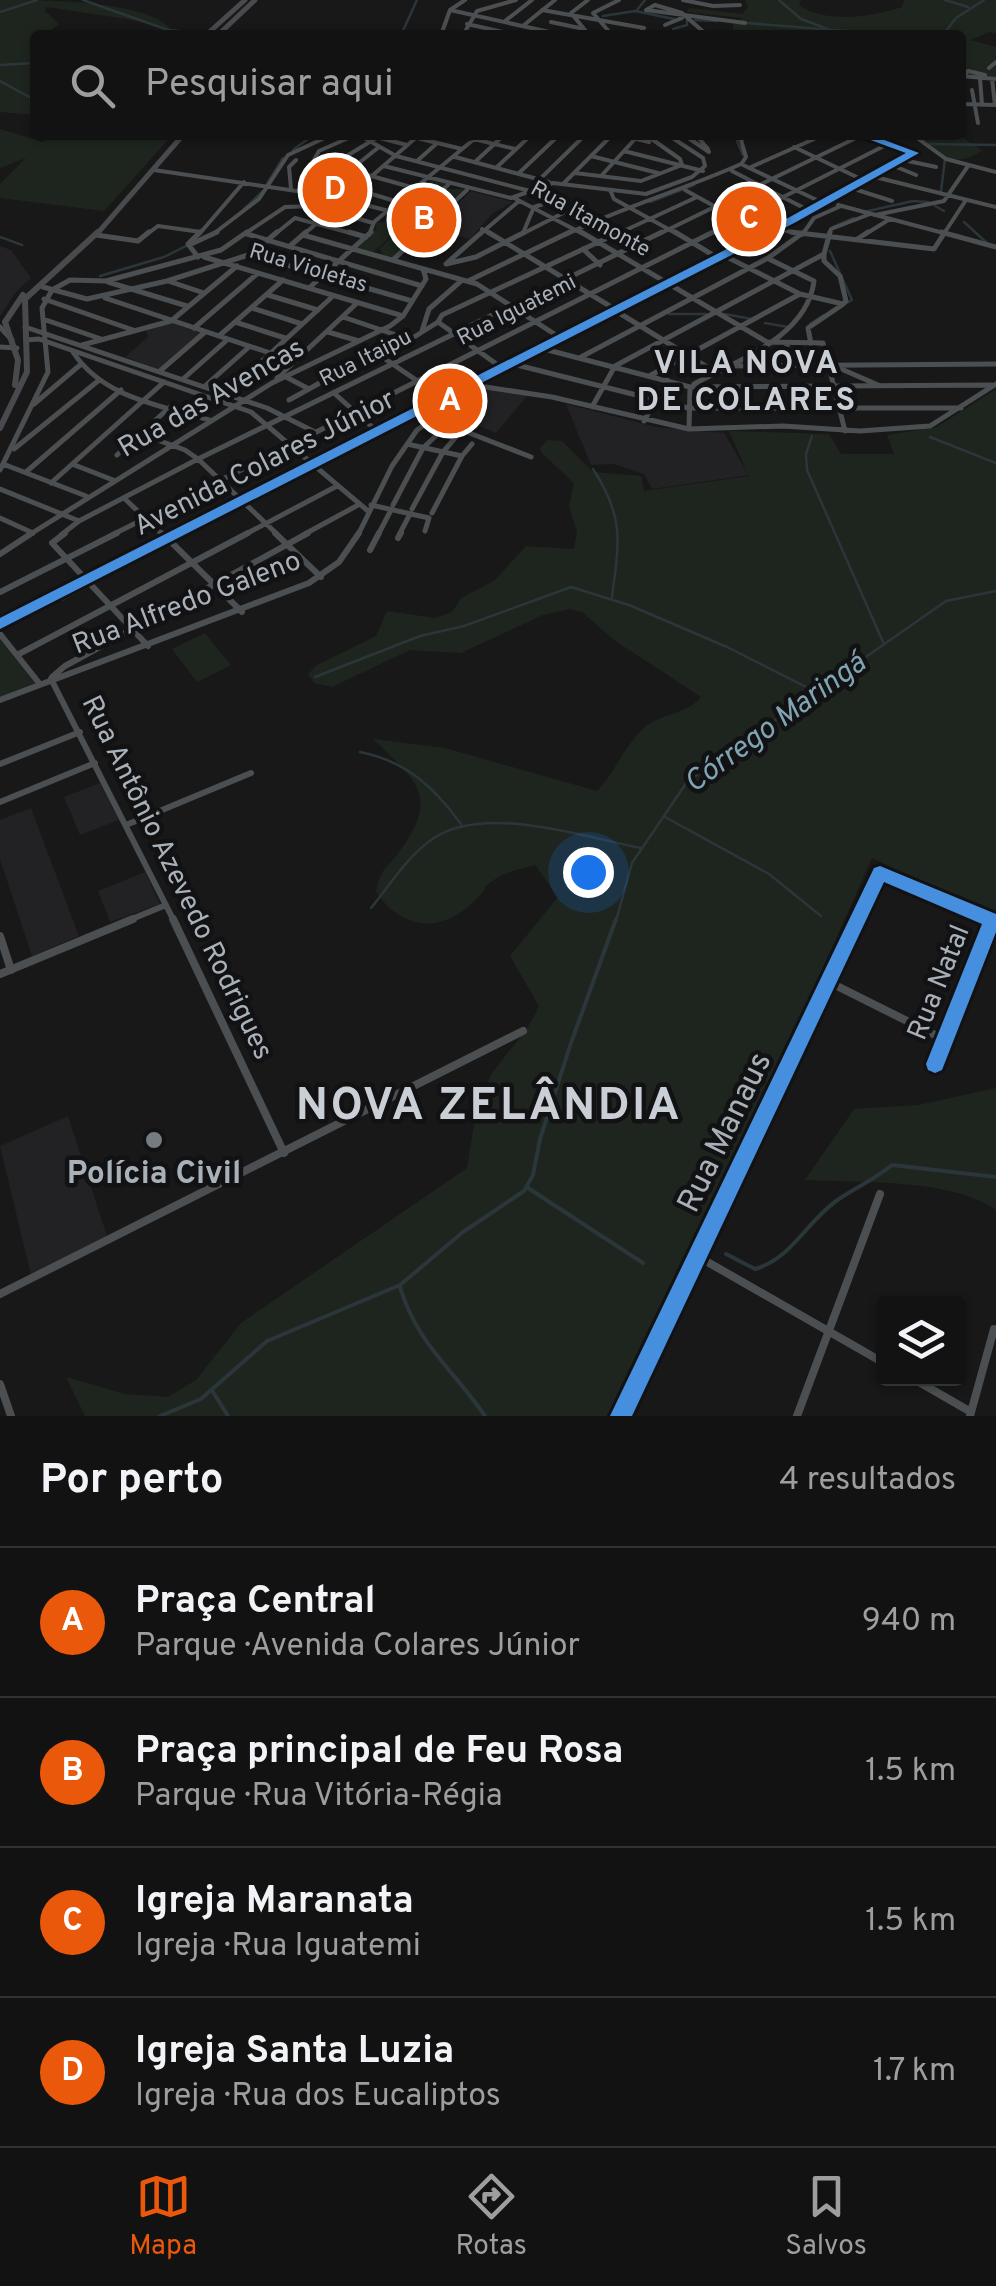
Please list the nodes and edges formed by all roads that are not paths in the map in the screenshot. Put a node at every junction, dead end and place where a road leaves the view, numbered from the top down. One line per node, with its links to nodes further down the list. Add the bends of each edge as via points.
1 (252, 0): 28 (main road); 29 (main road)
2 (466, 0): 13 (street)
3 (517, 0): 7 (street); 8 (street)
4 (584, 0): 12 (street)
5 (619, 0): 23 (street, via 594,13)
6 (683, 0): 9 (street)
7 (530, 1): 10 (street); 19 (street)
8 (505, 3): 14 (street); 17 (street)
9 (730, 3): 11 (street)
10 (549, 5): 12 (street); 15 (street); 26 (street)
11 (740, 5)
12 (572, 8): 16 (street)
13 (450, 10): 14 (street); 30 (street)
14 (469, 14): 17 (street); 24 (street)
15 (560, 14): 16 (street); 20 (street)
16 (571, 17): 23 (street); 27 (street)
17 (486, 18): 19 (street)
18 (685, 18): 18 (street, via 656,4 646,10); 22 (street); 25 (street); 37 (street)
19 (504, 22): 26 (street)
20 (551, 22): 27 (street); 33 (street)
21 (627, 22): 23 (street); 35 (street); 36 (street)
22 (745, 22)
23 (600, 23): 34 (street)
24 (467, 24): 31 (street); 32 (street)
25 (665, 25)
26 (523, 26): 33 (street)
27 (584, 29)
28 (218, 30)
29 (219, 30)
30 (444, 30)
31 (465, 30)
32 (494, 30)
33 (542, 30)
34 (607, 30)
35 (618, 30)
36 (641, 30)
37 (701, 30)
38 (996, 62): 39 (street)
39 (989, 68)
40 (966, 73): 43 (street)
41 (966, 76): 42 (street)
42 (980, 78): 43 (street); 46 (street)
43 (995, 78): 50 (street)
44 (966, 89): 45 (street)
45 (972, 90): 46 (street); 48 (street)
46 (981, 91): 49 (street)
47 (966, 104): 48 (street)
48 (973, 104): 49 (street); 51 (street)
49 (982, 105): 50 (street)
50 (995, 105)
51 (978, 123)
52 (176, 140): 112 (main road)
53 (176, 140): 257 (main road, via 90,235 19,298)
54 (310, 140): 133 (street, via 279,164)
55 (345, 140): 135 (street, via 307,164 316,177)
56 (366, 140): 82 (street)
57 (378, 140): 82 (street)
58 (387, 140): 83 (street)
59 (414, 140): 83 (street)
60 (429, 140): 79 (street)
61 (472, 140): 85 (street)
62 (484, 140): 80 (street)
63 (498, 140): 80 (street)
64 (526, 140): 86 (street)
65 (553, 140): 118 (street)
66 (580, 140): 97 (street)
67 (607, 140): 90 (street)
68 (635, 140): 87 (street)
69 (641, 140): 78 (street)
70 (676, 140): 93 (street)
71 (691, 140): 88 (street)
72 (700, 140): 88 (street)
73 (740, 140): 100 (street, via 746,157)
74 (812, 140): 84 (street)
75 (852, 140): 92 (street, Rua Itaipu)
76 (877, 140): 81 (street)
77 (920, 140): 105 (street)
78 (651, 142): 101 (street)
79 (437, 143): 85 (street); 96 (street)
80 (494, 144): 86 (street); 98 (street)
81 (889, 144): 95 (street, Avenida Colares Júnior, via 914,153); 111 (street, Rua Iguatemi)
82 (376, 145): 89 (street); 113 (street); 113 (street, via 332,164)
83 (408, 145): 89 (street)
84 (794, 147): 92 (street); 108 (street)
85 (462, 149): 91 (street)
86 (515, 150): 110 (street)
87 (624, 151): 99 (street); 101 (street)
88 (709, 152): 93 (street)
89 (396, 156): 96 (street); 102 (street)
90 (591, 156): 99 (street); 103 (street)
91 (454, 157): 98 (street); 106 (street)
92 (816, 157): 111 (street); 126 (street, Rua Itaipu)
93 (703, 158): 114 (street)
94 (296, 160): 139 (street, via 289,167)
95 (906, 160): 104 (street, Avenida Colares Júnior); 109 (street)
96 (417, 161): 106 (street)
97 (559, 161): 103 (street); 125 (street)
98 (475, 162): 110 (street)
99 (615, 162): 107 (street); 121 (street)
100 (741, 164): 108 (street); 115 (street)
101 (680, 165): 114 (street); 119 (street)
102 (384, 166): 122 (street); 124 (street, Rua Itamonte)
103 (580, 166): 116 (street)
104 (894, 166): 120 (street); 123 (street, Avenida Colares Júnior)
105 (968, 166): 117 (street); 147 (street)
106 (442, 167): 124 (street); 143 (street)
107 (636, 167): 119 (street); 127 (street)
108 (750, 167): 126 (street)
109 (936, 167)
110 (496, 168): 118 (street)
111 (840, 168): 128 (street); 142 (street, Rua Iguatemi)
112 (154, 170): 129 (street); 183 (main road)
113 (349, 170): 122 (street)
114 (703, 171): 140 (street, via 656,192)
115 (731, 171): 134 (street); 141 (street)
116 (575, 172): 121 (street); 132 (street)
117 (996, 172)
118 (518, 174): 125 (street)
119 (660, 174): 127 (street)
120 (916, 175)
121 (601, 176): 127 (street)
122 (370, 177): 135 (street); 137 (street)
123 (874, 177): 128 (street, Avenida Colares Júnior); 147 (street)
124 (430, 178): 131 (street, Rua Itamonte); 137 (street)
125 (540, 179): 130 (street)
126 (775, 179): 134 (street, Rua Itaipu); 142 (street)
127 (625, 180)
128 (866, 181): 136 (street, Avenida Colares Júnior)
129 (244, 182): 133 (street); 176 (street)
130 (553, 183): 132 (street); 143 (street)
131 (449, 184): 138 (street, Rua Itamonte); 163 (street, via 424,206)
132 (563, 184): 140 (street)
133 (266, 186): 139 (street); 191 (street, via 228,227)
134 (762, 186): 146 (street); 158 (street, Rua Itaipu)
135 (358, 188): 149 (street)
136 (851, 188): 151 (street); 152 (street, Avenida Colares Júnior)
137 (418, 189): 149 (street)
138 (468, 189): 148 (street, Rua Itamonte); 163 (street)
139 (290, 190): 162 (street)
140 (610, 190): 154 (street, via 614,199)
141 (684, 190): 145 (street); 154 (street)
142 (797, 190): 146 (street, Rua Iguatemi); 152 (street)
143 (531, 191): 148 (street)
144 (996, 196): 153 (street)
145 (698, 197): 158 (street); 166 (street)
146 (784, 197): 161 (street); 168 (street, Rua Iguatemi)
147 (946, 198): 150 (street); 164 (street)
148 (516, 199): 156 (street, Rua Itamonte); 173 (street)
149 (400, 200): 162 (street)
150 (966, 200): 153 (street); 182 (street)
151 (892, 201)
152 (825, 202): 155 (street); 161 (street, Avenida Colares Júnior)
153 (988, 205): 159 (street)
154 (633, 206): 166 (street); 167 (street)
155 (841, 206): 164 (street); 185 (street, via 814,218)
156 (534, 207): 157 (street, via 556,200); 165 (street, Rua Itamonte); 178 (street)
157 (575, 207): 165 (street); 167 (street)
158 (716, 208): 168 (street); 175 (street, Rua Itaipu)
159 (996, 208)
160 (332, 210): 170 (street); 171 (street); 180 (street, via 296,205 272,212)
161 (808, 210): 172 (street, Avenida Colares Júnior)
162 (393, 212): 170 (street)
163 (444, 213): 204 (street)
164 (872, 215): 169 (street); 189 (street, via 831,229)
165 (554, 217): 174 (street, Rua Itamonte); 178 (street)
166 (648, 219): 175 (street); 177 (street)
167 (597, 220): 174 (street); 177 (street)
168 (739, 220): 179 (street); 192 (street, Rua Iguatemi)
169 (890, 220): 182 (street); 187 (street)
170 (375, 221): 184 (street)
171 (317, 223): 181 (street); 184 (street); 186 (street, via 295,218)
172 (776, 228): 179 (street, Avenida Colares Júnior); 185 (street)
173 (482, 229): 188 (street); 207 (street)
174 (576, 230): 190 (street, Rua Itamonte); 197 (street)
175 (668, 231): 192 (street); 200 (street, Rua Itaipu)
176 (201, 232): 183 (street, via 158,226 138,241); 191 (street)
177 (620, 232): 190 (street)
178 (523, 233): 188 (street)
179 (764, 233): 201 (street, Avenida Colares Júnior)
180 (246, 234): 186 (street); 202 (street)
181 (303, 234): 193 (street); 195 (street)
182 (943, 234): 187 (street, via 934,249); 194 (street)
183 (96, 235): 259 (main road, via 24,299)
184 (366, 237): 195 (street)
185 (802, 237): 189 (street); 203 (street)
186 (268, 240): 193 (street); 198 (street)
187 (854, 241): 189 (street)
188 (504, 242): 197 (street); 207 (street)
189 (827, 242): 199 (street)
190 (598, 243): 196 (street); 200 (street, Rua Itamonte)
191 (189, 244): 202 (street)
192 (691, 244): 201 (street); 211 (street, Rua Iguatemi)
193 (289, 247): 205 (street)
194 (996, 247)
195 (353, 249): 204 (street); 205 (street)
196 (584, 250): 208 (street); 210 (street)
197 (522, 253): 210 (street); 220 (street)
198 (251, 254): 206 (street); 217 (street)
199 (824, 254): 213 (street); 242 (street, via 840,276)
200 (619, 255): 208 (street, Rua Itaipu); 211 (street, Rua Itamonte)
201 (719, 256): 212 (street); 224 (street, Avenida Colares Júnior)
202 (200, 257): 206 (street, Rua Violetas); 223 (street)
203 (768, 258): 212 (street); 213 (street)
204 (394, 260): 214 (street)
205 (338, 262): 217 (street); 225 (street)
206 (227, 264): 209 (street, Rua Violetas); 218 (street)
207 (446, 264): 216 (street)
208 (600, 265): 221 (street, Rua Itaipu)
209 (236, 266): 215 (street, Rua Violetas); 231 (street)
210 (544, 267): 221 (street); 230 (street)
211 (642, 268): 224 (street, Rua Itamonte); 233 (street, Rua Iguatemi)
212 (748, 268): 222 (street); 237 (street)
213 (795, 269): 222 (street); 239 (street, via 814,280)
214 (423, 270): 216 (street); 225 (street)
215 (258, 273): 219 (street, Rua Violetas); 261 (street)
216 (437, 273): 220 (street)
217 (324, 276): 227 (street); 240 (street)
218 (167, 280): 229 (street); 231 (street)
219 (282, 280): 227 (street, Rua Violetas); 232 (street)
220 (465, 280): 230 (street); 263 (street, via 429,309)
221 (568, 280): 233 (street); 245 (street, Rua Itaipu)
222 (774, 281): 234 (street); 248 (street)
223 (106, 282): 228 (street, via 74,279); 229 (street)
224 (667, 283): 237 (street, Rua Itamonte); 247 (street, Avenida Colares Júnior)
225 (422, 286): 240 (street, Rua das Avencas)
226 (42, 287): 228 (street)
227 (310, 288): 235 (street, Rua Violetas)
228 (52, 290): 236 (street); 238 (street)
229 (134, 290): 236 (street); 243 (street)
230 (488, 290): 245 (street); 254 (street)
231 (205, 293): 243 (street)
232 (266, 294): 244 (street); 246 (street)
233 (590, 294): 247 (street); 255 (street, Rua Iguatemi)
234 (800, 294): 239 (street); 260 (street)
235 (333, 296): 241 (street, Rua Violetas); 246 (street)
236 (103, 298): 252 (street)
237 (692, 298): 248 (street, Rua Itamonte); 258 (street)
238 (44, 299): 251 (street); 264 (street)
239 (813, 299): 242 (street); 279 (street, via 790,329)
240 (412, 301): 249 (street, Rua das Avencas)
241 (357, 303): 249 (street, Rua Violetas); 250 (street)
242 (843, 304): 281 (street, via 808,328)
243 (188, 307): 252 (street)
244 (251, 308): 253 (street); 256 (street)
245 (513, 308): 255 (street); 268 (street, Rua Itaipu)
246 (318, 310): 256 (street)
247 (615, 310): 258 (street); 271 (street, Avenida Colares Júnior)
248 (716, 312): 260 (street, Rua Itamonte); 276 (street)
249 (403, 316): 262 (street, Rua das Avencas)
250 (342, 317): 262 (street); 265 (street)
251 (42, 319): 267 (street); 274 (street)
252 (171, 321): 261 (street); 264 (street)
253 (234, 322): 269 (street); 272 (street)
254 (438, 322): 263 (street); 268 (street)
255 (536, 322): 271 (street); 288 (street, Rua Iguatemi)
256 (302, 324): 272 (street)
257 (2, 325): 259 (main road, via 16,318); 280 (main road)
258 (640, 326): 276 (street); 293 (street)
259 (24, 327): 267 (street); 273 (main road)
260 (742, 327): 279 (street, Rua Itamonte); 291 (street)
261 (193, 328): 266 (street)
262 (384, 330): 270 (street); 278 (street, Rua das Avencas)
263 (422, 330): 270 (street)
264 (137, 331): 274 (street)
265 (327, 331): 278 (street); 294 (street)
266 (205, 332): 269 (street); 305 (street)
267 (44, 333): 277 (street); 282 (street)
268 (454, 334): 288 (street); 296 (street, Rua Itaipu)
269 (218, 337): 275 (street)
270 (408, 338): 292 (street)
271 (560, 338): 287 (street, Avenida Colares Júnior)
272 (287, 339): 290 (street)
273 (26, 340): 277 (street); 280 (main road); 346 (main road, via 26,372)
274 (102, 340): 282 (street)
275 (227, 340): 285 (street); 309 (street)
276 (664, 340): 291 (street); 300 (street)
277 (46, 341): 289 (street); 332 (street, via 48,372)
278 (358, 341): 304 (street, Rua das Avencas)
279 (767, 342): 283 (street, Rua Itamonte); 301 (street)
280 (14, 344): 284 (street); 340 (main road, via 20,374)
281 (811, 344): 283 (street, Rua Itamonte); 303 (street, Rua Itamonte, via 823,343)
282 (80, 345): 289 (street); 305 (street)
283 (788, 345): 302 (street)
284 (0, 346)
285 (248, 347): 290 (street); 318 (street)
286 (369, 348): 292 (street)
287 (541, 348): 293 (street); 299 (street, Avenida Colares Júnior)
288 (478, 350): 299 (street); 310 (street, Rua Iguatemi)
289 (73, 351): 298 (street); 313 (street)
290 (271, 354): 294 (street); 325 (street)
291 (691, 356): 306 (street); 307 (street)
292 (384, 357): 296 (street)
293 (579, 358): 300 (street)
294 (291, 364): 304 (street); 314 (street)
295 (353, 364): 323 (street)
296 (396, 364): 310 (street); 326 (street, Rua Itaipu)
297 (996, 364): 303 (street)
298 (80, 365): 312 (street); 332 (street)
299 (506, 366): 315 (street, Avenida Colares Júnior); 322 (street)
300 (615, 366): 307 (street); 322 (street)
301 (725, 366): 302 (street); 306 (street)
302 (764, 366): 303 (street)
303 (831, 366): 320 (street); 321 (street)
304 (298, 370): 308 (street, Rua das Avencas)
305 (159, 372): 309 (street)
306 (715, 372): 319 (street)
307 (650, 376): 311 (street)
308 (284, 377): 314 (street, Rua das Avencas); 323 (street)
309 (182, 379): 317 (street); 318 (street)
310 (418, 380): 327 (street); 339 (street, Rua Iguatemi)
311 (666, 380): 319 (street); 331 (street)
312 (98, 381): 324 (street); 359 (street)
313 (164, 382): 317 (street); 328 (street)
314 (272, 383): 329 (street, Rua das Avencas)
315 (473, 385): 327 (street, Avenida Colares Júnior); 335 (street); 342 (street, Rua Alfredo Galeno)
316 (995, 385): 321 (street); 337 (street)
317 (174, 386): 334 (street)
318 (204, 387): 325 (street)
319 (690, 387): 320 (street); 336 (street)
320 (834, 387): 321 (street); 338 (street)
321 (884, 387)
322 (603, 388): 331 (street); 335 (street)
323 (309, 389): 330 (street)
324 (121, 390): 328 (street); 368 (street)
325 (226, 394): 329 (street)
326 (335, 394): 339 (street); 341 (street, Rua Itaipu)
327 (443, 398): 351 (street, Avenida Colares Júnior)
328 (147, 399): 333 (street); 365 (street)
329 (244, 400): 334 (street, Rua das Avencas); 341 (street)
330 (289, 400)
331 (655, 400): 336 (street); 344 (street)
332 (33, 405): 359 (street)
333 (171, 406): 343 (street); 352 (street)
334 (233, 406): 343 (street, Rua das Avencas); 345 (street)
335 (592, 407): 344 (street)
336 (688, 408): 338 (street); 347 (street)
337 (962, 408): 338 (street); 348 (street, via 930,426)
338 (840, 409): 348 (street)
339 (356, 411): 350 (street, Rua Iguatemi); 351 (street)
340 (0, 415)
341 (290, 417): 345 (street, Rua Itaipu); 350 (street)
342 (431, 418): 356 (street, Rua Alfredo Galeno); 363 (street)
343 (209, 420): 354 (street, Rua das Avencas)
344 (644, 421): 347 (street)
345 (269, 427): 355 (street); 364 (street, Rua Itaipu)
346 (0, 428)
347 (690, 429): 348 (street)
348 (845, 430)
349 (441, 431): 358 (street)
350 (314, 432): 355 (street, Rua Iguatemi)
351 (378, 432): 366 (street, Avenida Colares Júnior)
352 (141, 434): 354 (street); 361 (street)
353 (455, 438): 360 (street)
354 (170, 444): 364 (street); 369 (street, Rua das Avencas)
355 (290, 444): 366 (street); 370 (street, Rua Iguatemi)
356 (407, 444): 358 (street); 379 (street, Rua Alfredo Galeno)
357 (472, 444): 362 (street)
358 (424, 448): 360 (street); 378 (street)
359 (10, 452): 367 (street)
360 (442, 452): 362 (street); 380 (street)
361 (117, 455)
362 (462, 456): 382 (street)
363 (531, 456)
364 (198, 459): 370 (street); 375 (street, Rua Itaipu)
365 (72, 464): 369 (street); 371 (street)
366 (314, 464): 372 (street); 376 (street, Avenida Colares Júnior)
367 (2, 467): 368 (street)
368 (26, 472): 371 (street)
369 (113, 480): 374 (street, Rua das Avencas)
370 (219, 480): 376 (street); 384 (street, Rua Iguatemi)
371 (51, 482): 374 (street)
372 (336, 486): 377 (street); 386 (street)
373 (0, 490): 381 (street)
374 (86, 496): 381 (street, Rua das Avencas)
375 (124, 498): 384 (street); 385 (street, Rua Itaipu)
376 (242, 502): 386 (street); 390 (street, Avenida Colares Júnior)
377 (360, 504): 379 (street); 391 (street)
378 (392, 507): 379 (street); 380 (street); 393 (street)
379 (369, 508): 396 (street, Rua Alfredo Galeno, via 348,550)
380 (411, 512): 387 (street, via 430,519); 389 (street)
381 (62, 513): 385 (street); 388 (street, Rua das Avencas)
382 (432, 513)
383 (0, 518): 388 (street)
384 (145, 518): 390 (street); 394 (street, Rua Iguatemi)
385 (79, 521): 394 (street, Rua Itaipu, via 52,543)
386 (265, 524): 391 (street); 395 (street)
387 (425, 531)
388 (33, 532): 392 (street, Rua das Avencas)
389 (398, 538)
390 (168, 539): 395 (street); 397 (street, Avenida Colares Júnior)
391 (287, 544): 396 (street); 398 (street)
392 (2, 550)
393 (370, 550)
394 (65, 557): 397 (street); 399 (street, Rua Iguatemi)
395 (192, 564): 398 (street); 400 (street)
396 (321, 577): 401 (street, Rua Alfredo Galeno)
397 (87, 581): 400 (street); 403 (street, Avenida Colares Júnior)
398 (214, 585): 401 (street); 402 (street)
399 (0, 592)
400 (111, 605): 402 (street); 405 (street)
401 (242, 612): 404 (street, Rua Alfredo Galeno)
402 (133, 629): 404 (street); 406 (street)
403 (1, 634): 405 (street)
404 (148, 646): 406 (street, Rua Alfredo Galeno)
405 (18, 655): 407 (street)
406 (51, 678): 407 (street, Rua Alfredo Galeno); 409 (street, Rua Antônio Azevedo Rodrigues)
407 (39, 683): 408 (street, Rua Alfredo Galeno)
408 (0, 700)
409 (80, 732): 410 (street); 411 (street, Rua Antônio Azevedo Rodrigues)
410 (0, 764)
411 (95, 764): 413 (street); 414 (street, Rua Antônio Azevedo Rodrigues)
412 (251, 772): 414 (street)
413 (0, 802)
414 (126, 825): 416 (street, Rua Antônio Azevedo Rodrigues)
415 (880, 873): 420 (street, Rua Manaus); 422 (street, Rua Natal, via 992,920)
416 (166, 905): 418 (street); 424 (street, Rua Antônio Azevedo Rodrigues)
417 (0, 936): 418 (street)
418 (11, 970): 419 (street)
419 (0, 974)
420 (829, 982): 422 (street); 426 (street, Rua Manaus)
421 (523, 1031): 424 (street)
422 (944, 1040): 423 (street, Rua Natal)
423 (935, 1064)
424 (284, 1153): 427 (street)
425 (880, 1194): 429 (street)
426 (698, 1256): 429 (street); 435 (street, Rua Manaus)
427 (0, 1294)
428 (994, 1329): 433 (street)
429 (829, 1332): 430 (street); 436 (street)
430 (876, 1358)
431 (0, 1384): 434 (street)
432 (925, 1386): 433 (street)
433 (970, 1414)
434 (11, 1416)
435 (622, 1416)
436 (797, 1416)

